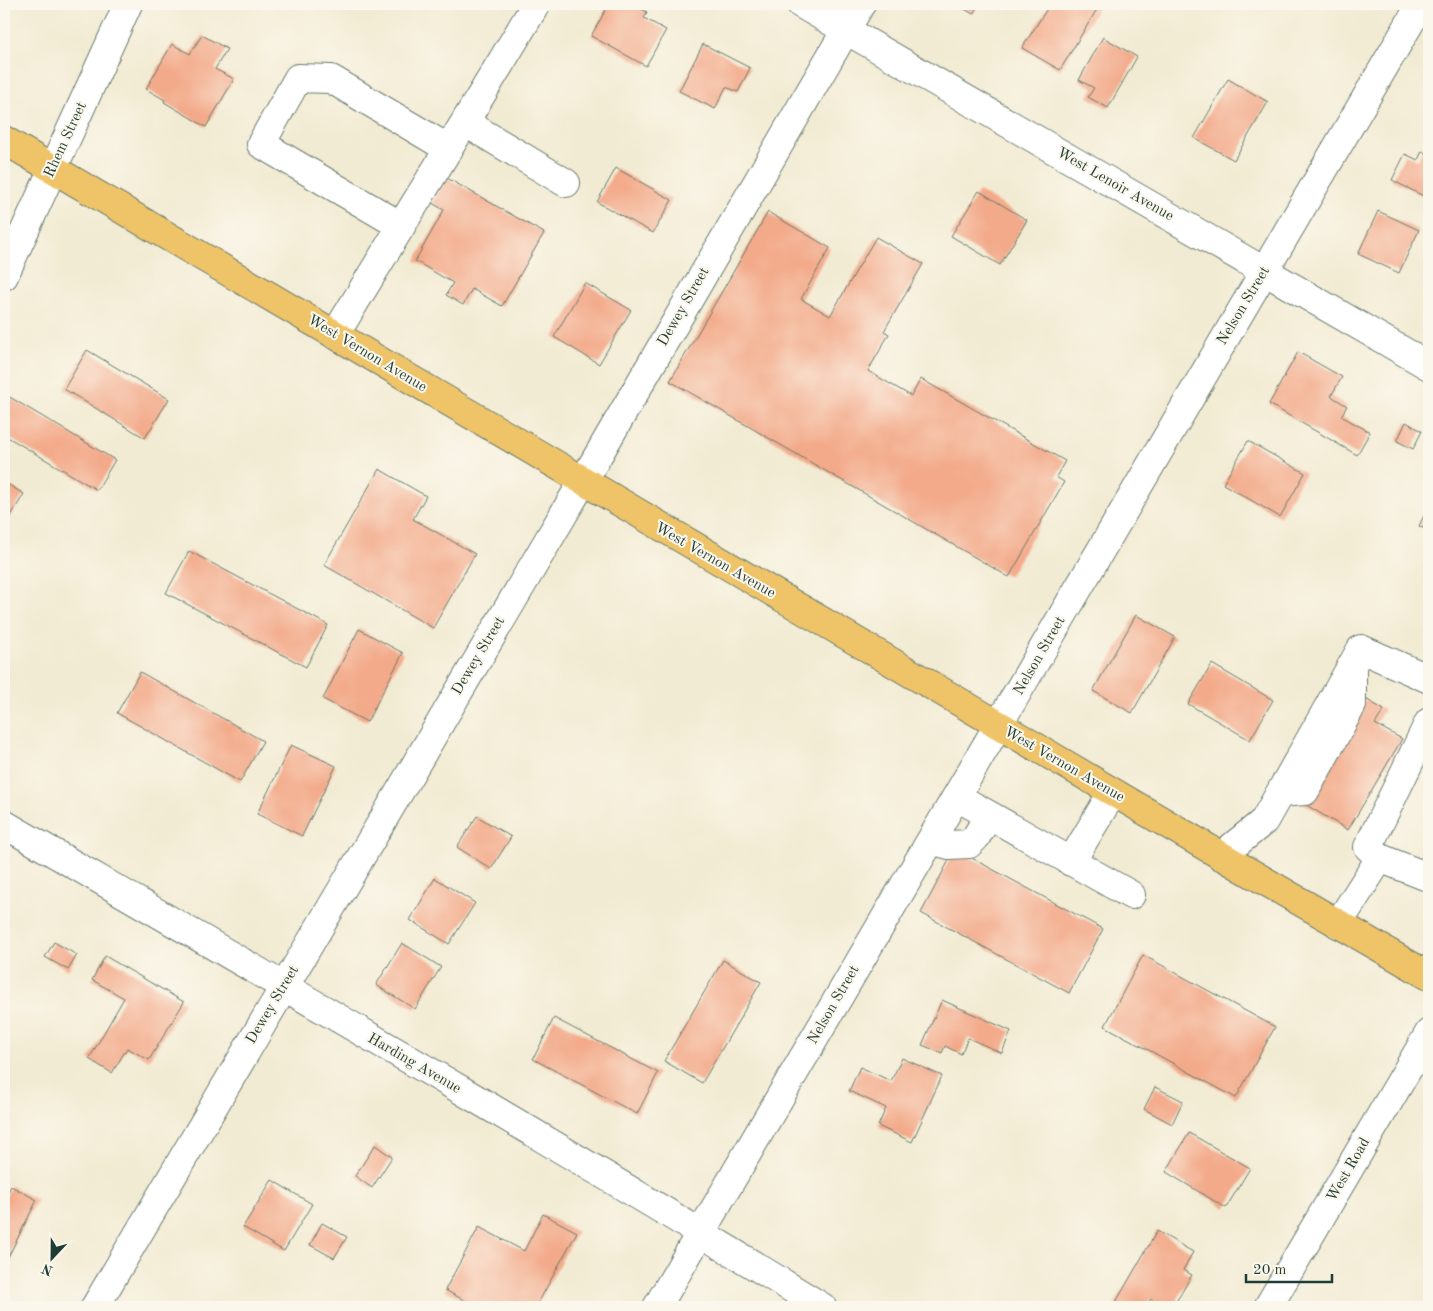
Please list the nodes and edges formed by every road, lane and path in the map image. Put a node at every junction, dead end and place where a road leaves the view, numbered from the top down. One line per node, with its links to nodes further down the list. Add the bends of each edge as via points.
1 (128, 4): 10 (street, Rhem Street)
2 (536, 4): 7 (street)
3 (801, 4): 6 (street, West Lenoir Avenue)
4 (861, 4): 6 (street, Dewey Street)
5 (1421, 4): 13 (street, Nelson Street)
6 (846, 29): 13 (street, West Lenoir Avenue); 17 (street, Dewey Street)
7 (466, 123): 9 (street); 11 (street)
8 (4, 140): 10 (main road, West Vernon Avenue)
9 (449, 149): 12 (street); 12 (street, via 331,79 298,78 261,144)
10 (53, 168): 14 (street, Rhem Street); 15 (main road, West Vernon Avenue)
11 (566, 183)
12 (401, 226): 15 (street)
13 (1265, 272): 16 (street, West Lenoir Avenue); 20 (street, Nelson Street)
14 (4, 276)
15 (335, 335): 17 (main road, West Vernon Avenue)
16 (1429, 366)
17 (582, 483): 20 (main road, West Vernon Avenue); 33 (street, Dewey Street)
18 (1429, 679): 26 (street, via 1361,649 1264,821)
19 (1429, 722): 27 (street, via 1368,847)
20 (998, 727): 21 (main road, West Vernon Avenue); 22 (street, Nelson Street)
21 (1112, 793): 26 (main road, West Vernon Avenue); 28 (street)
22 (957, 797): 23 (street); 25 (street, Nelson Street)
23 (989, 815): 25 (street, via 969,844 949,845); 28 (street)
24 (4, 824): 33 (street, Harding Avenue)
25 (931, 840): 35 (street, Nelson Street)
26 (1221, 856): 31 (main road, West Vernon Avenue)
27 (1380, 858): 29 (street, via 1425,876); 31 (street)
28 (1071, 862): 30 (street)
29 (1429, 870)
30 (1130, 895)
31 (1338, 924): 32 (main road, West Vernon Avenue)
32 (1429, 976)
33 (284, 987): 35 (street, Harding Avenue); 36 (street, Dewey Street)
34 (1429, 1033): 39 (street, West Road)
35 (700, 1232): 37 (street, Nelson Street); 38 (street, Harding Avenue)
36 (95, 1307)
37 (657, 1307)
38 (822, 1307)
39 (1268, 1307)

